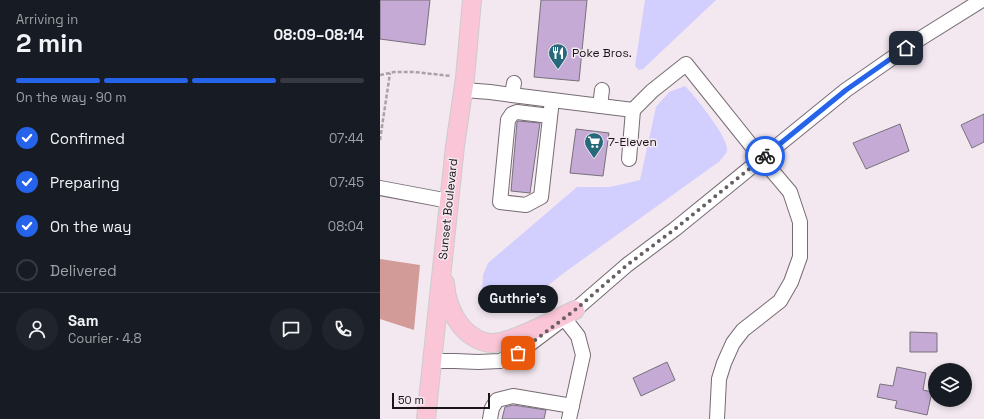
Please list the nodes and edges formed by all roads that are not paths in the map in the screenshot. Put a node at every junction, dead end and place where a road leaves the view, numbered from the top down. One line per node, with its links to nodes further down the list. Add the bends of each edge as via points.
1 (472, 0): 3 (main road, Sunset Boulevard)
2 (982, 0): 10 (street, via 846,90)
3 (464, 84): 5 (street, via 490,92 513,89); 12 (main road, Sunset Boulevard)
4 (602, 90): 6 (street)
5 (552, 100): 6 (street); 8 (street)
6 (600, 106): 7 (street)
7 (633, 110): 9 (street); 10 (street, via 686,64)
8 (550, 116): 8 (street, via 541,197 526,205 500,202 508,120 517,112)
9 (629, 159)
10 (762, 159): 14 (street, via 627,265); 19 (street, via 790,192 800,222 800,257 791,282 780,301 743,330 733,344 719,380)
11 (380, 188): 12 (street)
12 (449, 201): 13 (main road, Sunset Boulevard)
13 (443, 260): 14 (main road, via 445,288 455,318 464,329 480,340 492,343 507,341); 15 (main road, Sunset Boulevard)
14 (570, 314): 15 (street, via 518,353 500,361); 16 (street, via 583,355)
15 (432, 361): 17 (main road, Sunset Boulevard)
16 (570, 412): 18 (street, via 513,396 497,400)
17 (426, 419)
18 (490, 419)
19 (717, 419)

